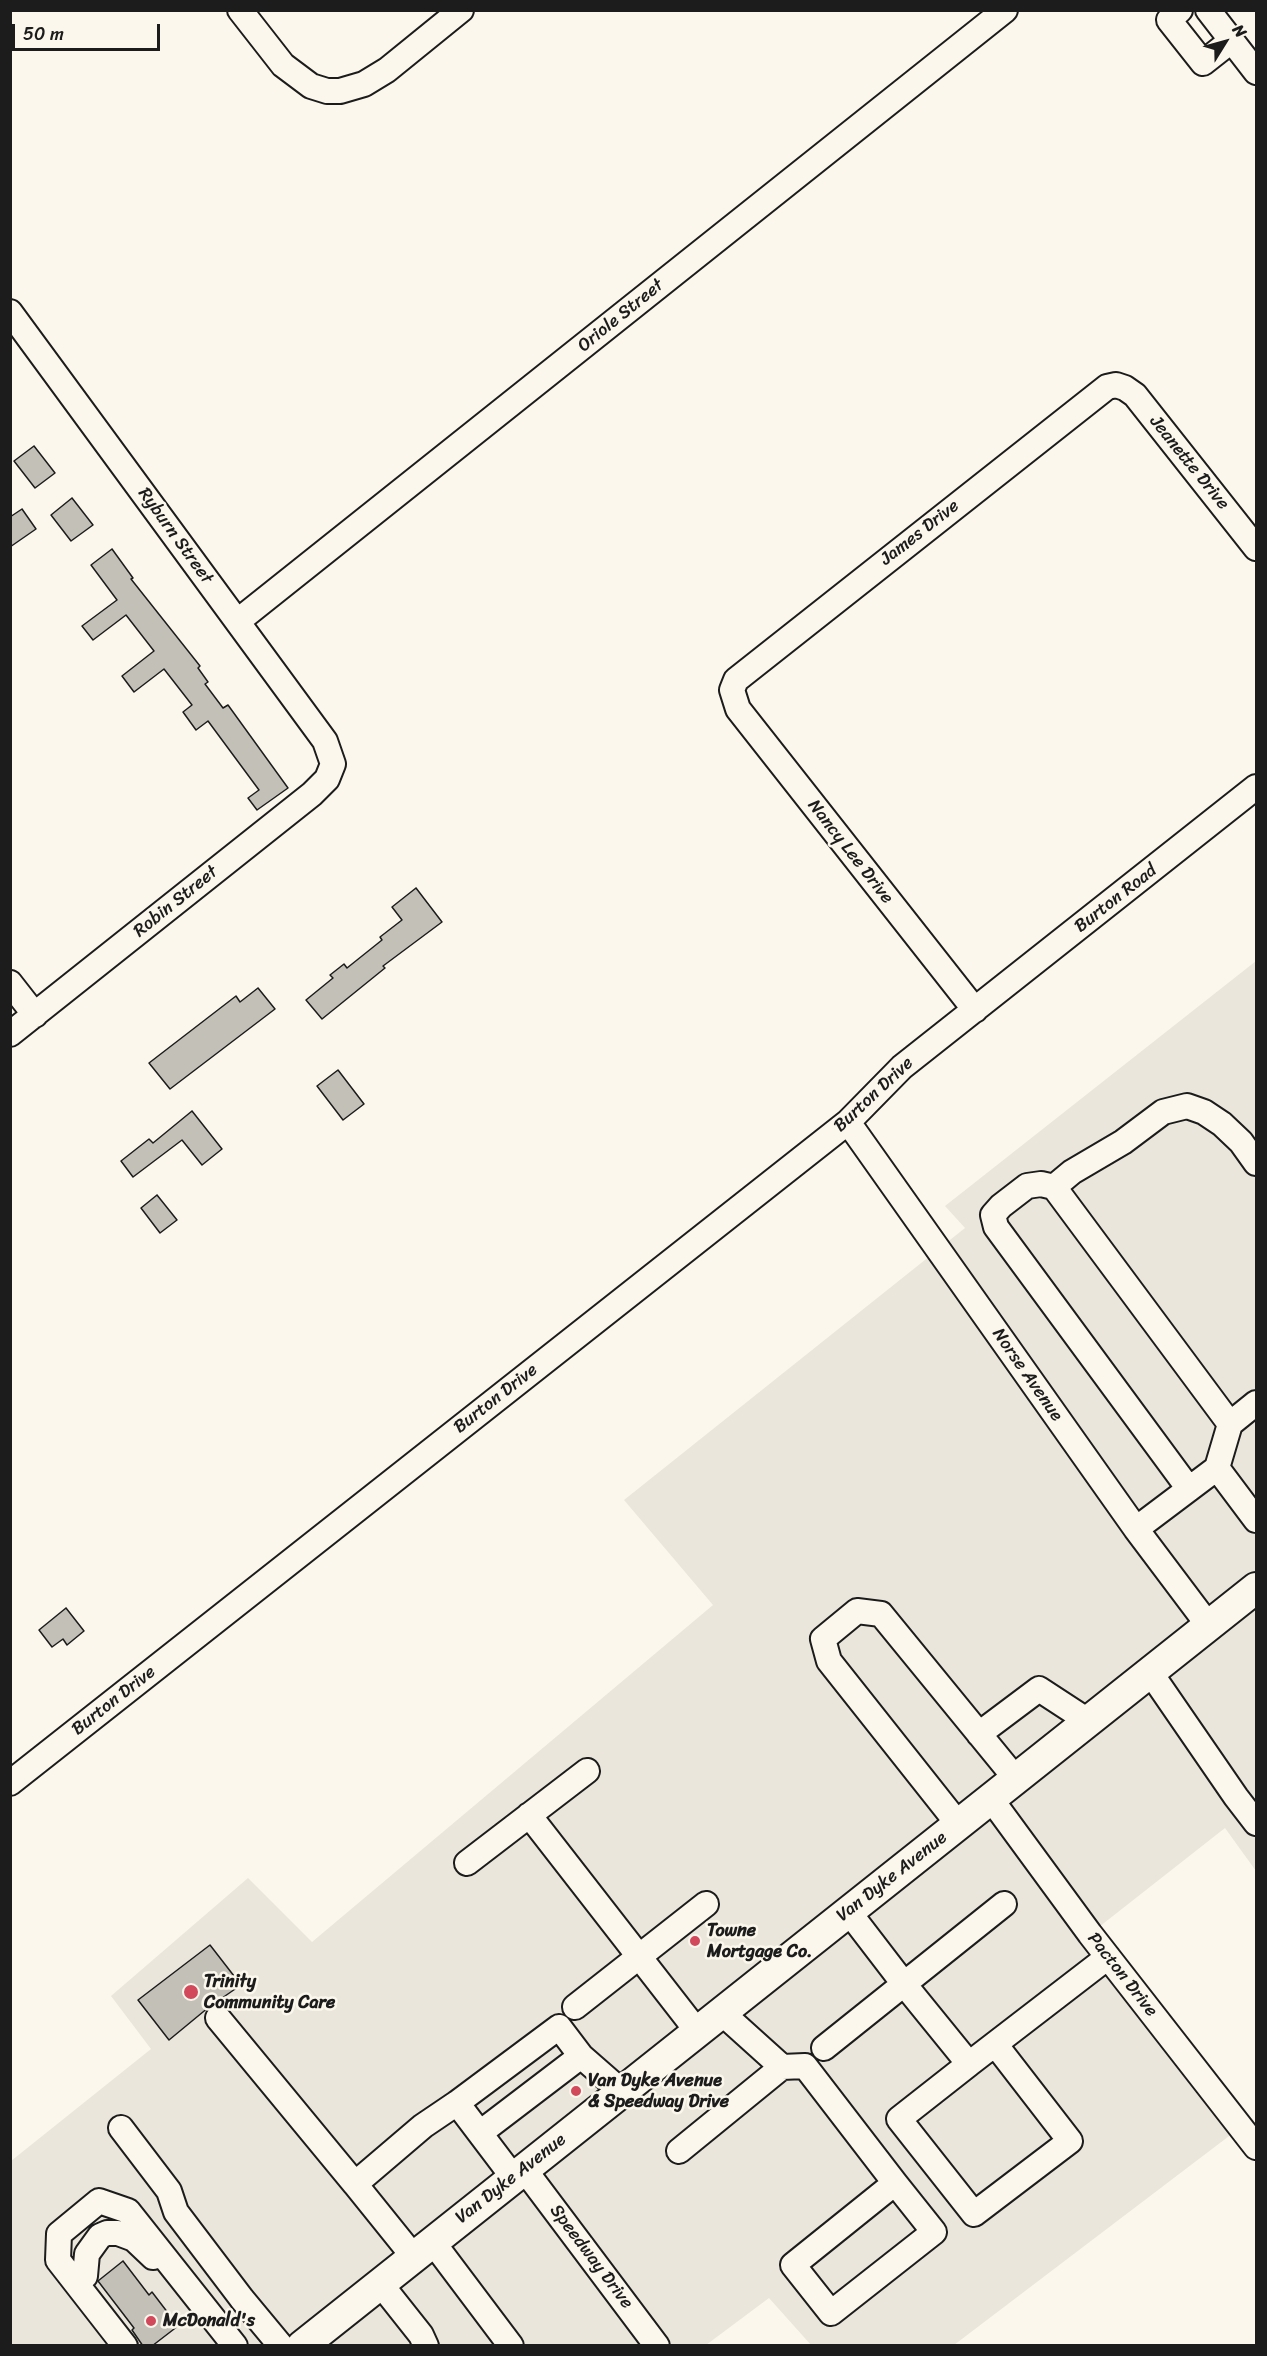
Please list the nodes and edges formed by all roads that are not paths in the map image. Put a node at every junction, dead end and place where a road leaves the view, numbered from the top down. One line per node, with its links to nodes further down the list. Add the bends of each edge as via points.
1 (240, 10): 2 (street, via 283,65 311,86 327,91 364,84)
2 (461, 10)
3 (1005, 10): 11 (street, Oriole Street)
4 (1180, 10): 6 (street, via 1169,20 1203,63)
5 (1208, 10): 6 (street)
6 (1232, 40): 7 (street)
7 (1257, 72)
8 (10, 312): 11 (street, Ryburn Street)
9 (1116, 385): 10 (street, Jeanette Drive, via 1135,395); 12 (street, James Drive, via 1100,391 750,667 735,680)
10 (1257, 548)
11 (238, 621): 13 (street, Ryburn Street, via 325,741)
12 (732, 690): 16 (street, Nancy Lee Drive, via 738,710)
13 (333, 764): 17 (street, Robin Street, via 327,778 312,794)
14 (1257, 787): 16 (street, Burton Road)
15 (10, 983): 17 (street)
16 (975, 1010): 19 (street, Burton Drive, via 902,1067)
17 (35, 1015): 18 (street, Robin Street)
18 (10, 1034)
19 (848, 1122): 28 (street, Norse Avenue); 36 (street, Burton Drive)
20 (1257, 1163): 21 (street, via 1222,1124 1186,1106 1164,1112)
21 (1054, 1187): 23 (street); 25 (street, via 1027,1186 993,1215 996,1227)
22 (1257, 1403): 23 (street)
23 (1230, 1424): 24 (street)
24 (1217, 1468): 25 (street); 26 (street)
25 (1189, 1489): 28 (street)
26 (1248, 1490): 27 (street)
27 (1257, 1520)
28 (1136, 1529): 30 (street, Norse Avenue)
29 (1257, 1588): 30 (main road, Van Dyke Avenue)
30 (1209, 1626): 31 (main road, Van Dyke Avenue)
31 (1150, 1672): 32 (main road, Van Dyke Avenue); 39 (street)
32 (1088, 1721): 33 (street, via 1039,1689); 35 (main road, Van Dyke Avenue)
33 (979, 1734): 35 (street); 40 (street, via 881,1614 857,1611 823,1640 829,1660)
34 (587, 1771): 38 (street)
35 (1016, 1779): 37 (main road, Van Dyke Avenue)
36 (10, 1783)
37 (991, 1799): 40 (main road, Van Dyke Avenue); 46 (street, Pacton Drive)
38 (529, 1815): 41 (street); 45 (street)
39 (1257, 1823)
40 (959, 1825): 44 (main road, Van Dyke Avenue)
41 (467, 1863)
42 (706, 1904): 45 (street)
43 (1004, 1904): 47 (street)
44 (849, 1911): 47 (street); 49 (main road, Van Dyke Avenue)
45 (640, 1957): 48 (street); 51 (street)
46 (1108, 1957): 52 (street); 61 (street, Pacton Drive)
47 (904, 1984): 53 (street); 55 (street)
48 (575, 2007)
49 (721, 2012): 51 (main road, Van Dyke Avenue); 56 (street)
50 (218, 2018): 65 (street)
51 (697, 2031): 57 (main road, Van Dyke Avenue)
52 (995, 2044): 55 (street); 55 (street, via 1070,2141 974,2214 899,2119)
53 (824, 2048)
54 (581, 2056): 57 (street); 58 (street, via 559,2027); 60 (street)
55 (969, 2064)
56 (782, 2067): 62 (street); 64 (street, via 805,2066)
57 (621, 2091): 63 (main road, Van Dyke Avenue)
58 (458, 2103): 60 (street, Speedway Drive); 65 (street, via 423,2126)
59 (121, 2128): 71 (street, via 169,2191 176,2212 242,2299)
60 (480, 2133): 63 (street, Speedway Drive)
61 (1257, 2147)
62 (680, 2151)
63 (519, 2173): 67 (main road, Van Dyke Avenue); 77 (street, Speedway Drive)
64 (895, 2182): 64 (street, via 934,2232 831,2313 793,2265)
65 (355, 2184): 67 (street)
66 (142, 2228): 68 (street); 69 (street, via 114,2221 82,2226 70,2242 70,2254); 72 (street, via 128,2211 99,2201 59,2234 58,2260)
67 (422, 2249): 70 (main road, Van Dyke Avenue); 76 (street)
68 (178, 2273): 69 (street, via 158,2262 134,2239 118,2232 100,2236 87,2254); 74 (street)
69 (86, 2277): 73 (street)
70 (380, 2282): 71 (main road, Van Dyke Avenue); 75 (street)
71 (299, 2345)
72 (125, 2346)
73 (138, 2346)
74 (235, 2346)
75 (426, 2346)
76 (511, 2346)
77 (657, 2346)

